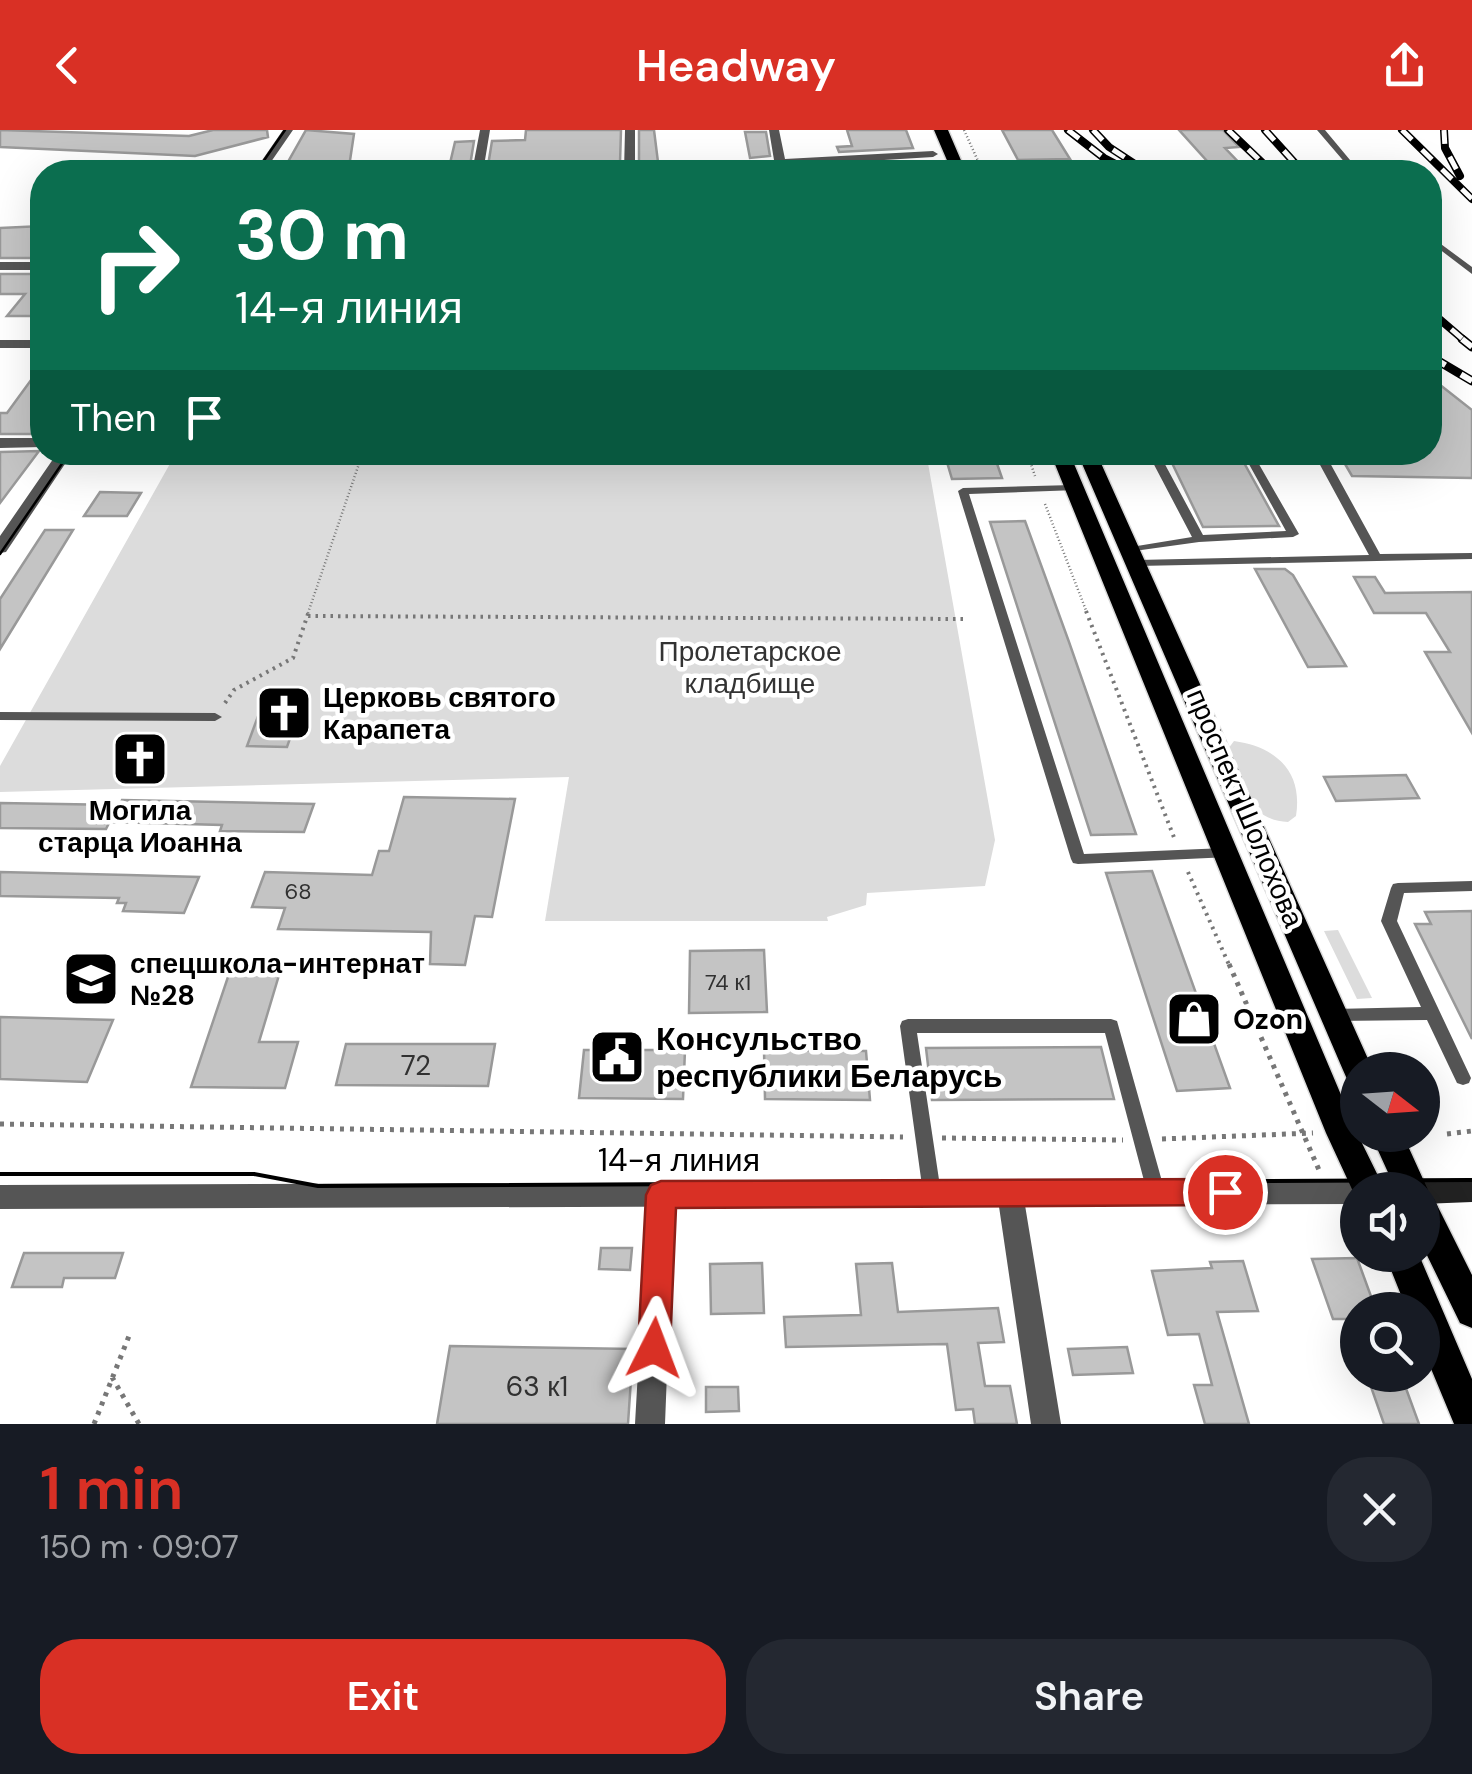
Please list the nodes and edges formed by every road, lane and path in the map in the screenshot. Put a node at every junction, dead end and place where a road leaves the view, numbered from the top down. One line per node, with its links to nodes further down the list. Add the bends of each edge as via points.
1 (288, 130): 10 (street)
2 (485, 130): 11 (street)
3 (630, 130): 12 (street)
4 (774, 130): 13 (street)
5 (924, 130): 9 (main road)
6 (941, 130): 16 (main road)
7 (964, 130): 17 (path)
8 (1321, 130): 18 (lane)
9 (933, 154): 14 (street); 15 (main road)
10 (267, 160)
11 (479, 160)
12 (630, 160)
13 (780, 160)
14 (868, 160)
15 (936, 160)
16 (955, 160)
17 (978, 160)
18 (1346, 160)
19 (1442, 247): 22 (lane)
20 (0, 266): 21 (street)
21 (30, 266)
22 (1472, 271)
23 (0, 344): 24 (street)
24 (30, 344)
25 (0, 443): 26 (street)
26 (30, 443)
27 (57, 465): 36 (street)
28 (359, 465): 40 (path)
29 (1064, 465): 34 (main road, проспект Шолохова)
30 (1092, 465): 38 (main road, проспект Шолохова)
31 (1160, 465): 35 (lane)
32 (1254, 465): 35 (lane, via 1293,534)
33 (1325, 465): 39 (lane)
34 (1074, 488): 44 (main road, проспект Шолохова); 44 (lane, via 964,492 1078,859)
35 (1199, 539): 38 (lane)
36 (0, 548)
37 (1472, 556): 39 (lane)
38 (1134, 557): 39 (lane); 47 (main road, проспект Шолохова)
39 (1372, 558)
40 (308, 616): 41 (path); 43 (path, via 294,658 234,690)
41 (965, 619)
42 (0, 716): 43 (lane)
43 (214, 717)
44 (1225, 852): 51 (main road, проспект Шолохова)
45 (1472, 886): 46 (lane, via 1398,888 1389,921)
46 (1432, 1013): 47 (lane); 49 (lane)
47 (1333, 1016): 48 (main road, проспект Шолохова)
48 (1350, 1052)
49 (1463, 1078)
50 (0, 1124): 55 (path)
51 (1340, 1128)
52 (1472, 1130): 54 (path)
53 (1340, 1133): 56 (path)
54 (1447, 1134)
55 (924, 1138): 56 (path); 56 (lane, via 908,1026 1111,1026); 62 (lane)
56 (1142, 1140): 59 (lane)
57 (1472, 1190): 58 (main road)
58 (1440, 1191)
59 (1156, 1192): 60 (street, 14-я линия); 61 (street, 14-я линия)
60 (1340, 1192)
61 (1010, 1193): 62 (street, 14-я линия); 74 (street)
62 (932, 1194): 63 (street, 14-я линия)
63 (661, 1195): 64 (street, 14-я линия); 73 (street)
64 (0, 1197)
65 (1440, 1246): 67 (main road)
66 (1409, 1272): 70 (main road)
67 (1472, 1312)
68 (129, 1336): 69 (path)
69 (112, 1376): 71 (path); 72 (path)
70 (1472, 1423)
71 (94, 1424)
72 (139, 1424)
73 (650, 1424)
74 (1046, 1424)

